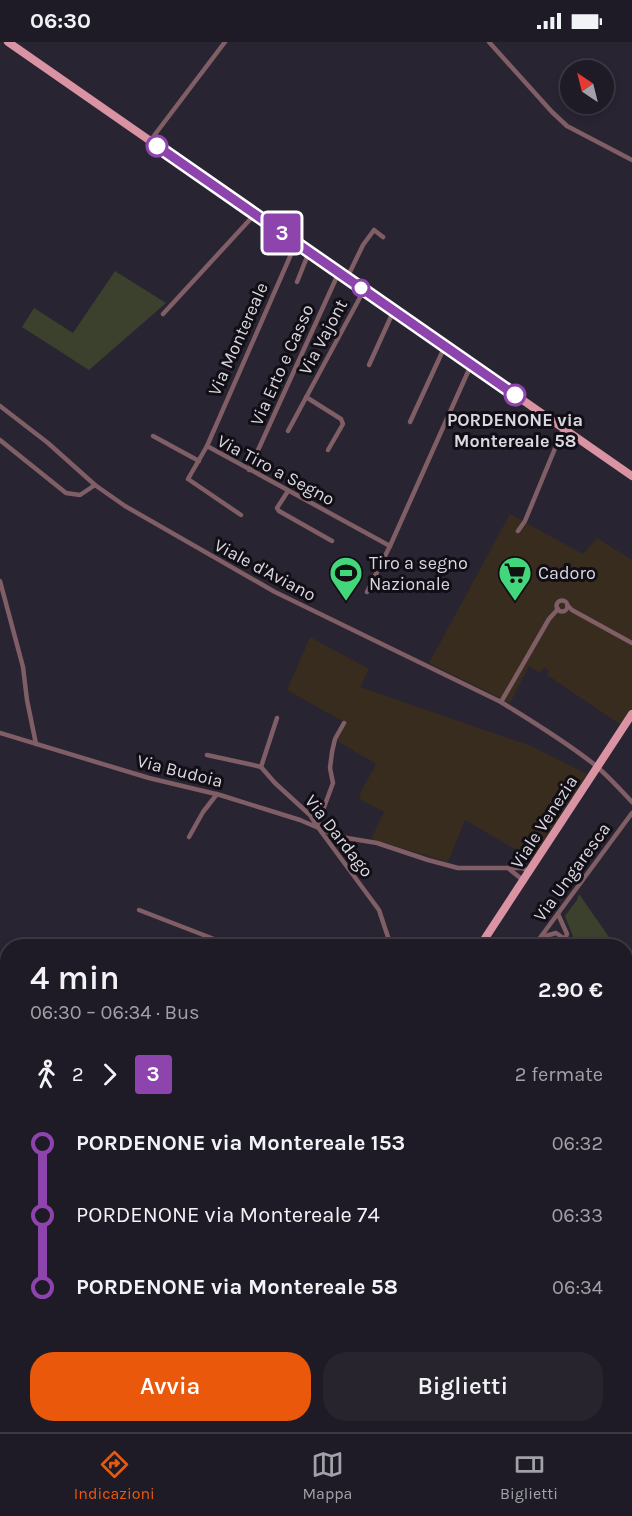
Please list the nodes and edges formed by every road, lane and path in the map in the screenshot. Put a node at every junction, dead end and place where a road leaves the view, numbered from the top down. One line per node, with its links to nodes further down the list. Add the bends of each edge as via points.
1 (8, 42): 4 (main road)
2 (225, 42): 4 (street)
3 (489, 42): 5 (street, via 567,126)
4 (150, 141): 6 (main road)
5 (632, 160)
6 (255, 214): 8 (main road); 15 (street)
7 (383, 237): 11 (street, via 374,230)
8 (296, 243): 9 (main road); 26 (street, Via Montereale)
9 (309, 252): 10 (main road); 12 (street, Via Montereale)
10 (339, 272): 11 (main road); 29 (street, Via Erto e Casso)
11 (347, 278): 13 (main road)
12 (297, 282)
13 (364, 290): 14 (main road); 19 (street, Via Vajont)
14 (394, 310): 16 (main road); 17 (street)
15 (163, 314)
16 (445, 346): 18 (main road); 21 (street)
17 (369, 365)
18 (471, 365): 22 (main road); 36 (street)
19 (306, 397): 23 (street, Via Vajont); 27 (street, Via Vajont, via 341,419 343,424)
20 (0, 406): 31 (street, Viale d'Aviano)
21 (410, 422)
22 (564, 429): 30 (main road); 34 (street)
23 (288, 431)
24 (153, 436): 28 (street)
25 (0, 440): 31 (street, via 66,493 80,495)
26 (207, 446): 28 (street, Via Tiro a Segno); 29 (street, Via Tiro a Segno)
27 (328, 450)
28 (199, 461): 33 (street, Via Tiro a Segno, via 188,479)
29 (249, 470): 32 (street, Via Tiro a Segno)
30 (632, 476)
31 (95, 485): 42 (street, Viale d'Aviano, via 275,592)
32 (288, 490): 35 (street, via 277,508 279,511); 36 (street, Via Tiro a Segno)
33 (242, 515)
34 (518, 531)
35 (332, 541)
36 (390, 546): 38 (street)
37 (0, 581): 47 (street, via 23,667)
38 (367, 592)
39 (568, 606): 40 (street, via 563,611); 40 (street, via 561,600); 41 (street)
40 (558, 609): 42 (street)
41 (632, 643)
42 (501, 702): 50 (street, Viale d'Aviano)
43 (632, 714): 50 (main road, Viale Venezia)
44 (277, 718): 49 (street)
45 (344, 723): 54 (street, via 335,739 330,768 333,783)
46 (0, 733): 47 (street, Via Budoia)
47 (36, 744): 51 (street, Via Budoia)
48 (207, 755): 49 (street)
49 (261, 767): 54 (street, Via Dardago)
50 (597, 767): 52 (street, Viale d'Aviano); 57 (main road, Viale Venezia)
51 (217, 794): 54 (street, Via Budoia); 55 (street)
52 (632, 801)
53 (632, 813): 60 (street, Via Ungaresca)
54 (317, 826): 56 (street, Via Budoia, via 458,868); 66 (street, Via Dardago, via 379,910)
55 (189, 837)
56 (508, 868): 57 (street, Via Budoia); 58 (street)
57 (530, 872): 58 (main road, Viale Venezia)
58 (524, 880): 67 (main road, Viale Venezia)
59 (139, 910): 65 (street)
60 (558, 914): 61 (street, Via Ungaresca); 62 (street)
61 (552, 923): 62 (street); 63 (street); 64 (street, Via Ungaresca)
62 (562, 925): 68 (street, via 567,934)
63 (556, 933): 64 (street); 68 (street)
64 (542, 937)
65 (214, 939)
66 (389, 939)
67 (485, 939)
68 (565, 939)

